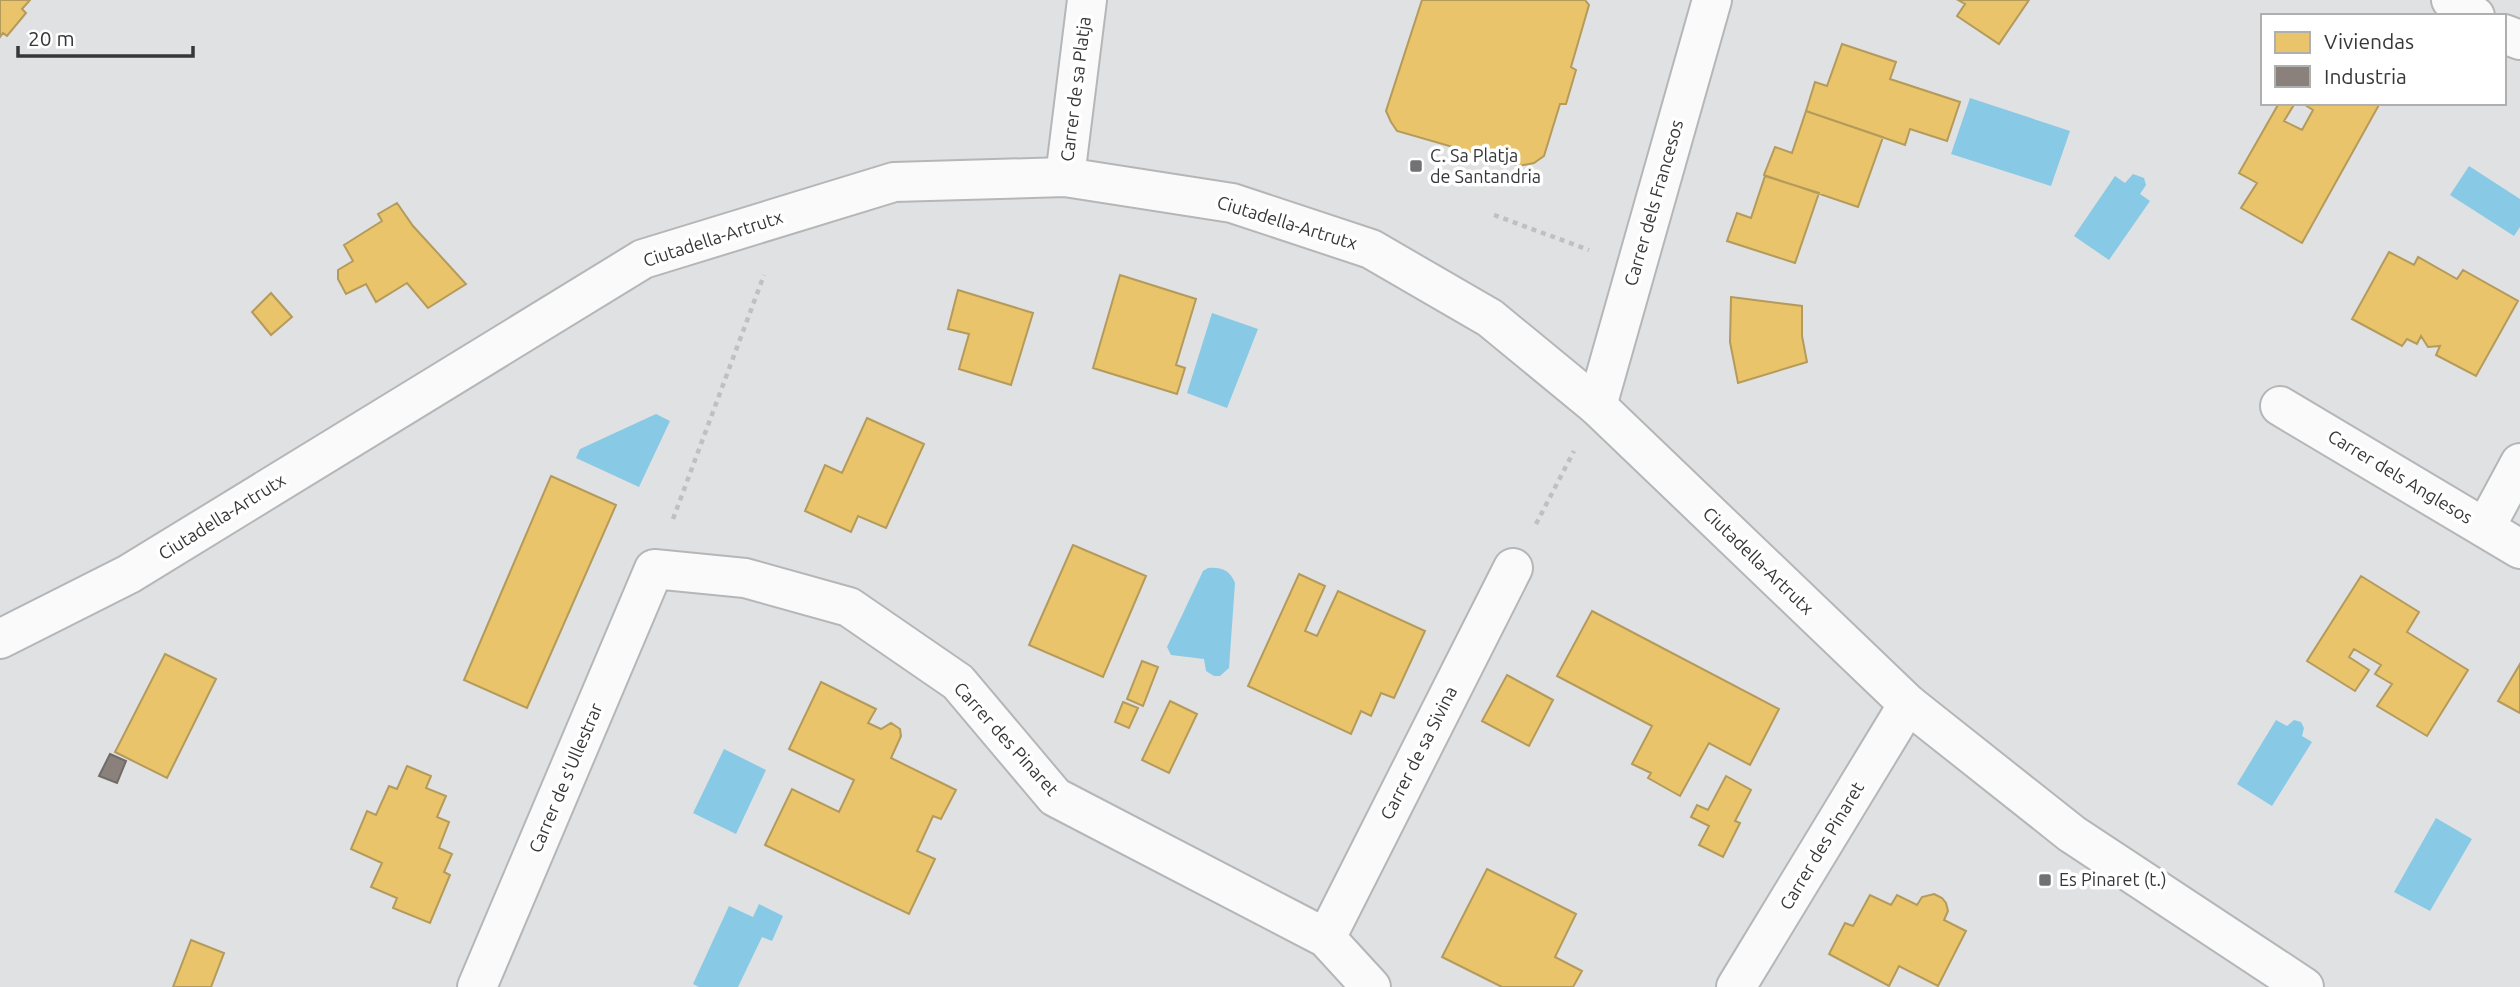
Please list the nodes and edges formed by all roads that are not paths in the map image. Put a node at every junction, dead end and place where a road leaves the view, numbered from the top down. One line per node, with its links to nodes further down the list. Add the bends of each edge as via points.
1 (1087, 0): 5 (street, Carrer de sa Platja)
2 (1712, 0): 6 (street, Carrer dels Francesos)
3 (2451, 0): 4 (street)
4 (2472, 14)
5 (1066, 177): 6 (street, Ciutadella-Artrutx, via 1232,203 1371,249 1490,318); 13 (street, Ciutadella-Artrutx, via 894,182 643,259 129,574)
6 (1597, 406): 14 (street, Ciutadella-Artrutx)
7 (2280, 406): 9 (street, Carrer dels Anglesos)
8 (2520, 463): 9 (street)
9 (2485, 528): 10 (street, Carrer dels Anglesos)
10 (2520, 550)
11 (1513, 568): 15 (street, Carrer de sa Sivina)
12 (654, 569): 15 (street, Carrer des Pinaret, via 746,578 849,607 958,682 1055,797); 16 (street, Carrer de s'Ullestrar)
13 (0, 639)
14 (1908, 704): 18 (street, Carrer des Pinaret); 19 (street, Ciutadella-Artrutx, via 2072,834)
15 (1325, 938): 17 (street, Carrer des Pinaret)
16 (477, 987)
17 (1370, 987)
18 (1736, 987)
19 (2304, 987)

